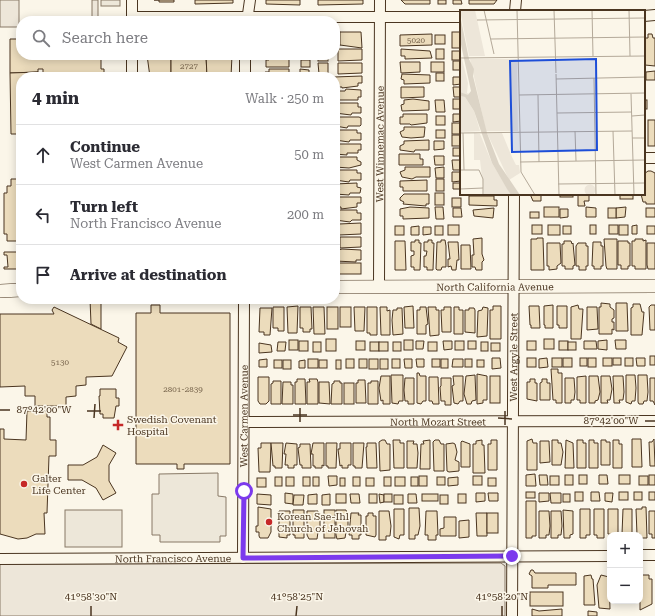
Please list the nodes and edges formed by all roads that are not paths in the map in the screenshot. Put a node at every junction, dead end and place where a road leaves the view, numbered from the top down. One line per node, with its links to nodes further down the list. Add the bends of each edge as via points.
1 (132, 0): 5 (street)
2 (250, 0): 6 (street)
3 (380, 0): 9 (street, West Winnemac Avenue)
4 (655, 15): 7 (street)
5 (132, 16)
6 (247, 16)
7 (645, 16)
8 (340, 17): 9 (street)
9 (380, 17): 10 (street); 19 (street, West Winnemac Avenue)
10 (460, 17)
11 (132, 60): 13 (street)
12 (245, 60): 14 (street)
13 (132, 72)
14 (245, 72)
15 (514, 195): 16 (street, West Argyle Street)
16 (514, 286): 17 (main road, North California Avenue); 19 (main road, North California Avenue); 23 (street, West Argyle Street)
17 (655, 286)
18 (340, 287): 19 (main road, North California Avenue)
19 (379, 287)
20 (16, 290): 21 (main road)
21 (0, 291)
22 (244, 304): 25 (street, West Carmen Avenue)
23 (513, 421): 24 (street, North Mozart Street); 25 (street, North Mozart Street); 27 (street, West Argyle Street)
24 (655, 421)
25 (244, 422): 30 (street, West Carmen Avenue)
26 (655, 555): 29 (street)
27 (512, 556): 28 (street, North Francisco Avenue); 30 (street, North Francisco Avenue); 32 (street, West Argyle Street)
28 (607, 556)
29 (643, 556)
30 (243, 558): 31 (street, North Francisco Avenue)
31 (0, 559)
32 (512, 616)

